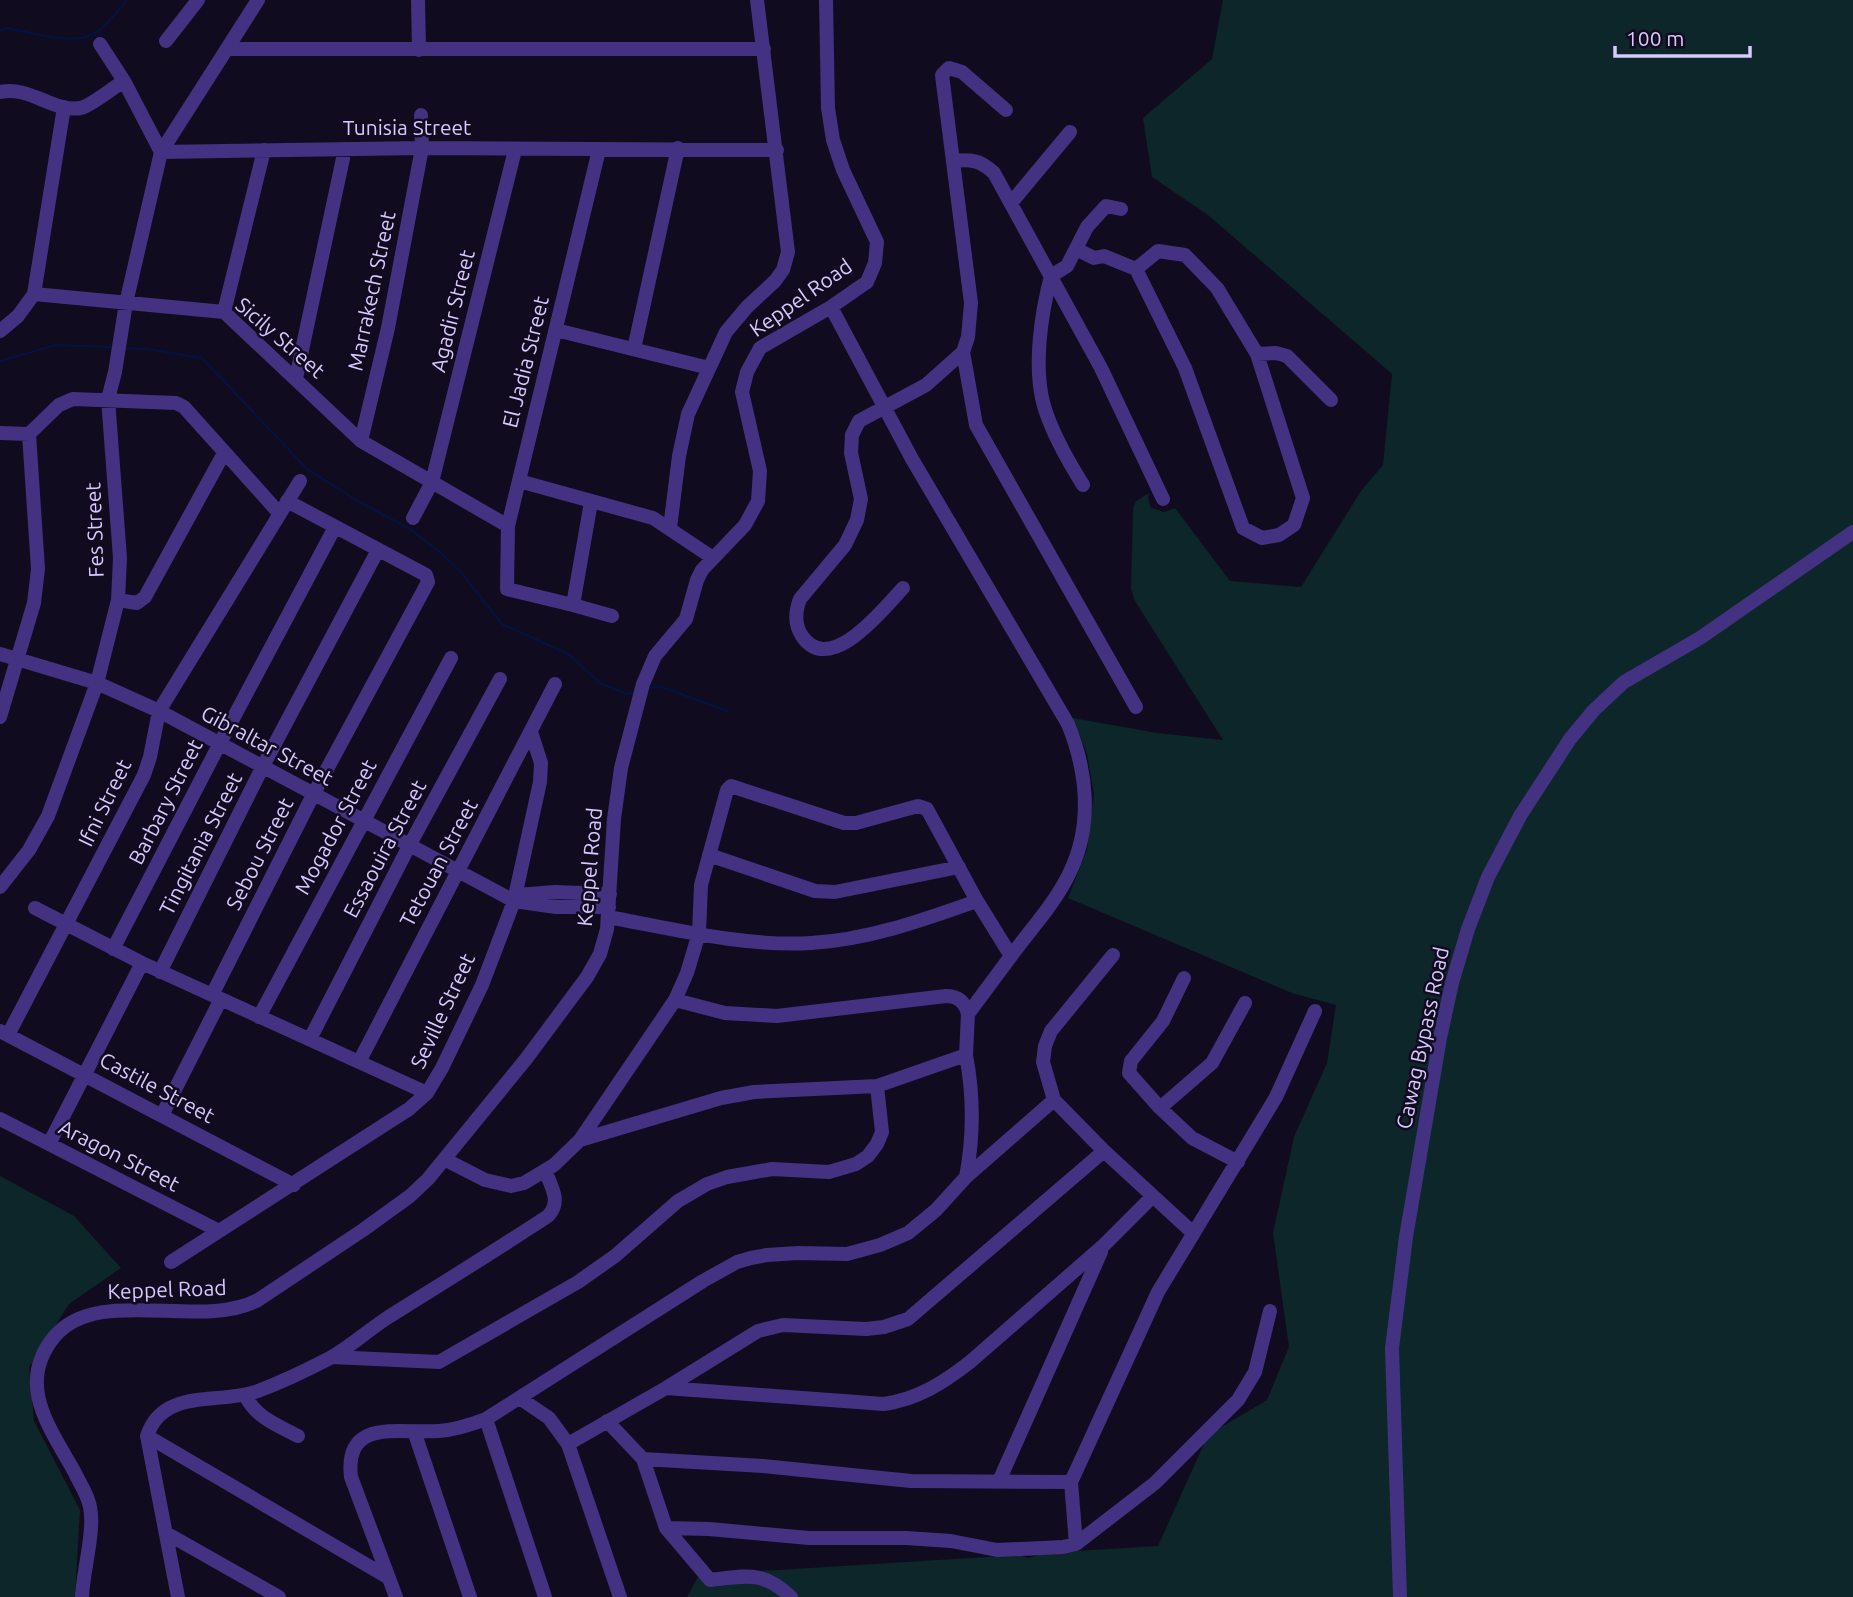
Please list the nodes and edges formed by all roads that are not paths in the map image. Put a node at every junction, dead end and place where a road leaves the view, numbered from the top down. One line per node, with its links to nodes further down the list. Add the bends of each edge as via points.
1 (198, 0): 6 (street)
2 (258, 0): 8 (street, Fes Street)
3 (418, 0): 10 (street)
4 (757, 0): 9 (street)
5 (826, 0): 33 (street, Keppel Road, via 833,140 877,242 867,282)
6 (166, 41)
7 (100, 44): 11 (street)
8 (228, 49): 10 (street); 24 (street, Fes Street)
9 (764, 49): 10 (street); 23 (street)
10 (419, 50)
11 (124, 81): 13 (street, via 82,108); 24 (street)
12 (0, 92): 13 (street, via 12,89)
13 (64, 107): 31 (street)
14 (1006, 110): 25 (street, via 962,72 949,68 942,75)
15 (421, 115): 17 (street, Marrakech Street)
16 (1070, 132): 26 (street)
17 (422, 148): 19 (street, Tunisia Street); 21 (street, Tunisia Street); 47 (street, Marrakech Street)
18 (678, 148): 22 (street, Tunisia Street); 23 (street, Tunisia Street); 37 (street)
19 (345, 149): 20 (street, Tunisia Street); 41 (street)
20 (264, 150): 24 (street, Tunisia Street); 34 (street)
21 (515, 150): 22 (street, Tunisia Street); 51 (street, Agadir Street)
22 (599, 150): 35 (street, El Jadia Street)
23 (777, 150): 40 (street, via 788,239 783,270 726,332)
24 (161, 152): 32 (street, Fes Street)
25 (953, 161): 26 (street, via 982,162); 38 (street, via 971,303)
26 (1011, 203): 30 (street)
27 (1121, 209): 28 (street, via 1106,206 1087,227)
28 (1076, 249): 29 (street); 30 (street, via 1067,266)
29 (1136, 269): 39 (street, via 1158,251 1185,255 1217,288); 39 (street, via 1185,368 1243,528 1262,538 1279,535 1294,525 1303,498)
30 (1051, 276): 52 (street, via 1040,346 1041,392); 53 (street)
31 (34, 294): 32 (street, Sicily Street); 36 (street)
32 (126, 303): 34 (street, Sicily Street); 42 (street, Fes Street)
33 (831, 307): 44 (street); 62 (street, Keppel Road, via 760,348 747,372 742,392 760,471 760,492 750,518)
34 (224, 312): 41 (street, Sicily Street)
35 (556, 330): 37 (street); 50 (street, El Jadia Street)
36 (0, 331)
37 (634, 349): 40 (street)
38 (963, 352): 44 (street, via 926,385); 73 (street, via 976,425)
39 (1257, 354): 43 (street, via 1287,356)
40 (709, 368): 59 (street, via 688,414)
41 (296, 378): 47 (street, Sicily Street)
42 (108, 399): 46 (street, via 73,398); 48 (street, via 179,403); 64 (street, Fes Street, via 120,558)
43 (1331, 400)
44 (886, 407): 63 (street, via 859,421 852,435 861,499 857,520 845,545 800,599 797,625 812,644 839,646 861,633); 94 (street, via 1068,724 1078,749 1085,793 1078,851 1057,895)
45 (0, 433): 46 (street)
46 (29, 434): 68 (street, via 38,569)
47 (361, 441): 51 (street, Sicily Street)
48 (224, 453): 55 (street); 64 (street, via 145,597 137,603)
49 (300, 481): 55 (street, Ifni Street)
50 (519, 481): 54 (street); 57 (street, El Jadia Street)
51 (432, 482): 56 (street, Agadir Street); 57 (street, Sicily Street)
52 (1083, 485)
53 (1163, 499)
54 (591, 502): 59 (street, via 636,512); 65 (street)
55 (283, 507): 58 (street); 74 (street, Ifni Street)
56 (413, 517)
57 (508, 526): 65 (street, El Jadia Street, via 506,586 512,592)
58 (335, 527): 61 (street); 77 (street, Barbary Street)
59 (670, 528): 62 (street)
60 (1853, 532): 154 (street, Cawag Bypass Road, via 1700,638 1624,682 1594,710 1527,805 1488,877 1465,940 1442,1027 1395,1323 1392,1362)
61 (378, 550): 78 (street, Tingitania Street); 79 (street, Sebou Street, via 426,575 427,584)
62 (713, 558): 88 (street, Keppel Road, via 697,580 687,619 655,656 638,698 621,768)
63 (903, 588)
64 (118, 600): 71 (street, Fes Street)
65 (573, 606): 66 (street)
66 (612, 616)
67 (0, 654): 68 (street, Gibraltar Street)
68 (19, 658): 71 (street, Gibraltar Street); 75 (street)
69 (451, 658): 80 (street, Mogador Street)
70 (500, 679): 81 (street, Essaouira Street)
71 (97, 683): 74 (street, Gibraltar Street); 85 (street, Fes Street, via 48,816)
72 (555, 684): 76 (street, Tetouan Street)
73 (1136, 707)
74 (159, 711): 77 (street, Gibraltar Street); 90 (street, Ifni Street, via 144,775)
75 (0, 717)
76 (531, 732): 84 (street, Tetouan Street); 86 (street, Seville Street, via 541,763 540,782)
77 (219, 745): 78 (street, Gibraltar Street); 92 (street, Barbary Street)
78 (262, 768): 79 (street, Gibraltar Street); 96 (street, Tingitania Street)
79 (313, 795): 80 (street, Gibraltar Street); 98 (street, Sebou Street)
80 (362, 821): 81 (street, Gibraltar Street); 103 (street, Mogador Street)
81 (409, 846): 84 (street, Gibraltar Street); 105 (street, Essaouira Street)
82 (709, 855): 83 (street, via 815,891 835,892); 83 (street, via 732,786 844,824 923,806); 91 (street, via 701,885)
83 (959, 867): 87 (street)
84 (458, 872): 86 (street, Gibraltar Street); 107 (street, Tetouan Street)
85 (0, 887)
86 (512, 897): 88 (street, Gibraltar Street, via 556,907); 110 (street, Seville Street, via 470,1011)
87 (977, 901): 91 (street, Gibraltar Street, via 898,927 812,943); 94 (street)
88 (609, 906): 91 (street, Gibraltar Street); 118 (street, Keppel Road, via 604,945 587,977)
89 (35, 908): 90 (street)
90 (67, 925): 92 (street); 104 (street, Ifni Street)
91 (699, 933): 99 (street)
92 (113, 949): 95 (street)
93 (1114, 955): 111 (street, via 1051,1031 1043,1062)
94 (1011, 956): 102 (street)
95 (142, 963): 96 (street); 108 (street)
96 (160, 972): 98 (street)
97 (1184, 978): 112 (street, via 1163,1021 1130,1066 1133,1079)
98 (217, 997): 103 (street); 113 (street, Sebou Street)
99 (675, 1000): 102 (street, via 725,1013 777,1016 951,996 962,1002); 115 (street)
100 (1245, 1003): 112 (street, via 1212,1063)
101 (1315, 1011): 119 (street, via 1276,1097)
102 (968, 1014): 106 (street)
103 (259, 1017): 105 (street)
104 (4, 1033): 108 (street, Castile Street)
105 (310, 1039): 107 (street)
106 (966, 1055): 109 (street); 121 (street, via 974,1124)
107 (359, 1062): 110 (street)
108 (84, 1074): 113 (street, Castile Street); 116 (street)
109 (877, 1086): 115 (street, via 743,1094); 129 (street, via 882,1132 868,1156 856,1164 829,1172 772,1169 707,1184 678,1201 578,1282 439,1362)
110 (427, 1093): 122 (street, Seville Street)
111 (1054, 1100): 117 (street); 121 (street)
112 (1160, 1108): 119 (street, via 1192,1138)
113 (163, 1115): 122 (street, Castile Street)
114 (0, 1119): 116 (street, Aragon Street)
115 (580, 1140): 120 (street)
116 (49, 1144): 124 (street, Aragon Street)
117 (1104, 1151): 123 (street); 130 (street, via 908,1319 875,1329 770,1327)
118 (446, 1160): 120 (street, via 498,1185 524,1182); 146 (street, Keppel Road, via 389,1212 250,1304 223,1311 94,1314 71,1322 54,1337 39,1366 36,1387 47,1422 89,1503)
119 (1238, 1162): 125 (street)
120 (545, 1170): 129 (street, via 556,1199 548,1216)
121 (966, 1177): 132 (street, via 924,1221 880,1245 835,1255 767,1255 720,1270)
122 (294, 1185): 124 (street, Seville Street)
123 (1152, 1197): 125 (street); 126 (street)
124 (219, 1231): 127 (street, Seville Street)
125 (1192, 1232): 141 (street, via 1143,1322)
126 (1104, 1245): 130 (street, via 948,1380 903,1401 884,1404); 140 (street)
127 (171, 1262)
128 (1270, 1311): 144 (street, via 1255,1372 1238,1400 1155,1483)
129 (332, 1357): 131 (street)
130 (666, 1388): 134 (street)
131 (245, 1395): 136 (street, via 182,1402 159,1416); 137 (street, via 260,1416)
132 (521, 1399): 133 (street); 138 (street, via 550,1418)
133 (486, 1419): 135 (street, via 448,1430); 151 (street)
134 (607, 1421): 138 (street); 139 (street)
135 (414, 1431): 145 (street, via 370,1434 358,1442 350,1457 354,1488); 150 (street)
136 (147, 1436): 143 (street); 145 (street)
137 (299, 1436)
138 (568, 1444): 152 (street)
139 (643, 1459): 140 (street, via 911,1481); 142 (street)
140 (999, 1481): 141 (street)
141 (1071, 1482): 144 (street)
142 (666, 1528): 144 (street, via 809,1538 906,1538 997,1550); 153 (street, via 710,1580 752,1575 776,1583)
143 (166, 1533): 147 (street); 148 (street)
144 (1076, 1544)
145 (389, 1578): 149 (street)
146 (82, 1597)
147 (178, 1597)
148 (279, 1597)
149 (396, 1597)
150 (470, 1597)
151 (545, 1597)
152 (620, 1597)
153 (791, 1597)
154 (1400, 1597)

